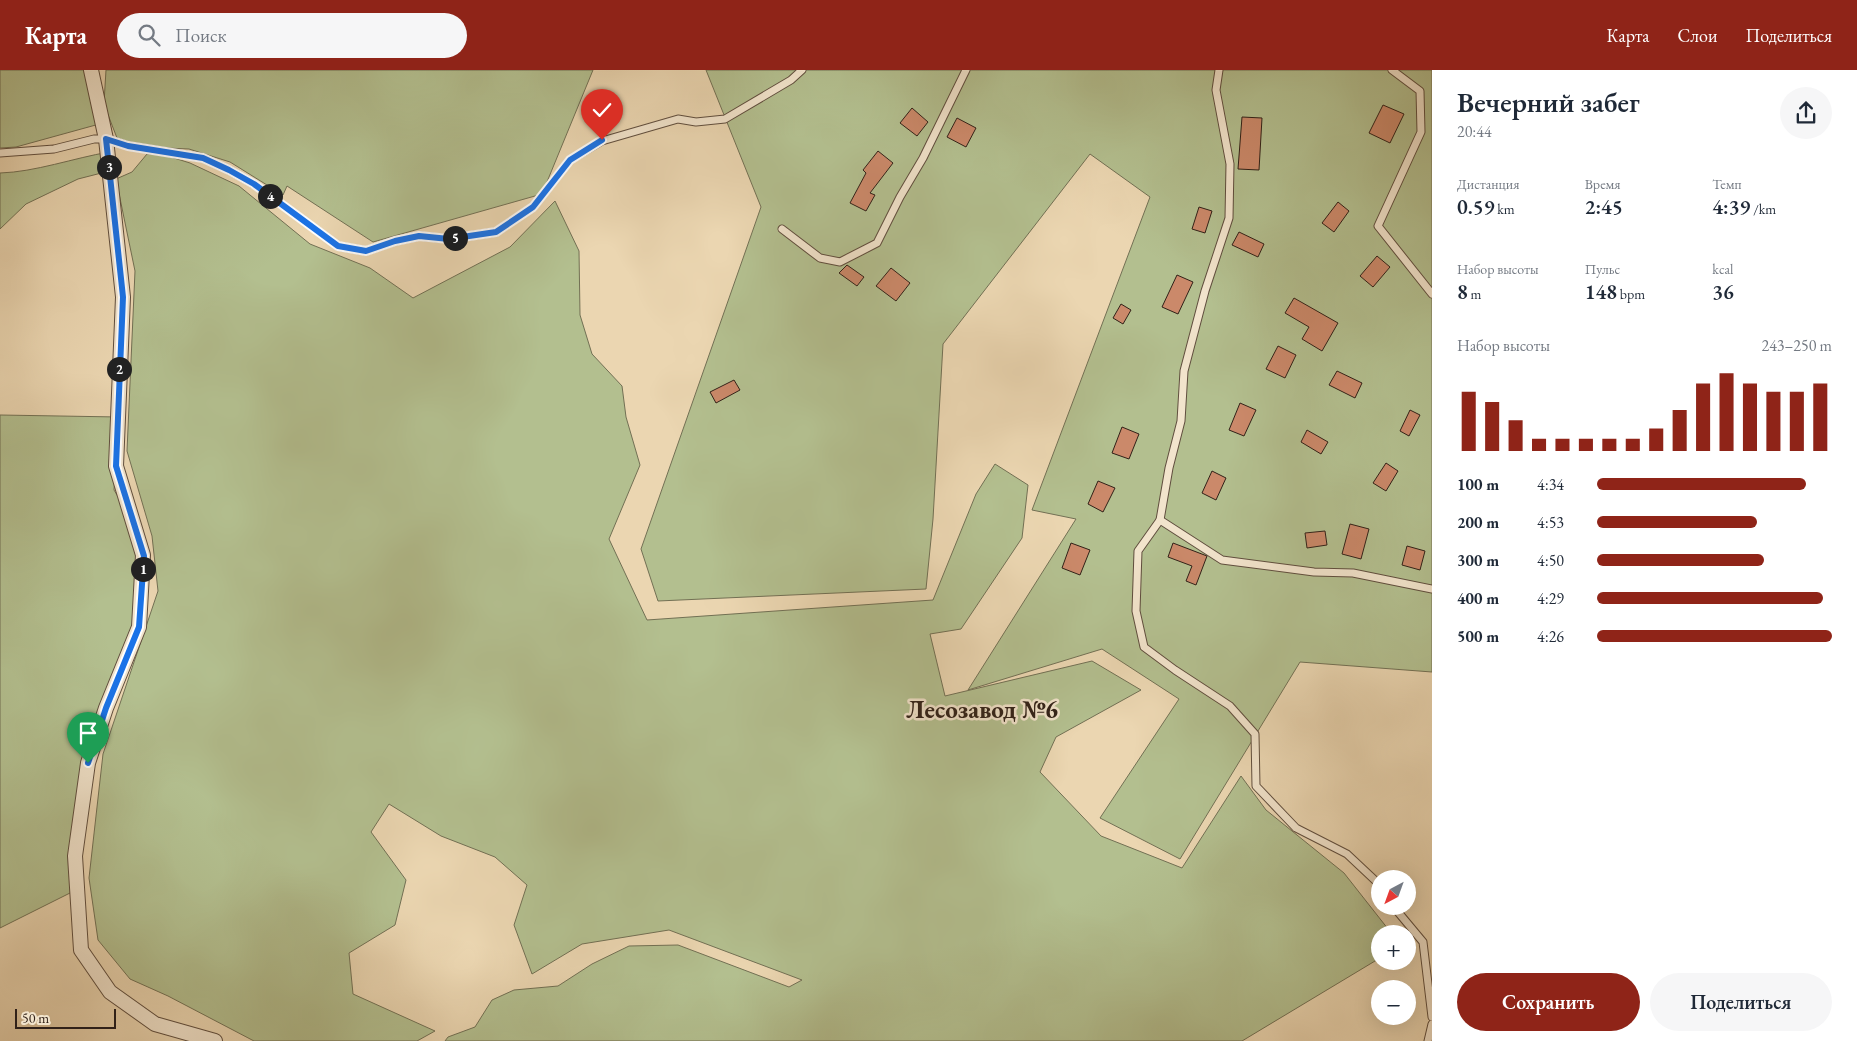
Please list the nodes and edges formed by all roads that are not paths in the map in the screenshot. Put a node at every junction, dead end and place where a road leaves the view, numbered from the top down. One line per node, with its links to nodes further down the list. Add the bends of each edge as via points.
1 (91, 70): 6 (street)
2 (802, 70): 6 (lane, via 791,80 725,119 696,122 678,119 602,140 570,160 533,207 496,232 449,239 419,236 366,251 338,246 254,184 203,158 128,146)
3 (966, 70): 8 (lane, via 878,242 840,262 820,258)
4 (1220, 70): 10 (lane, via 1216,90 1230,164 1229,218 1184,371 1181,421)
5 (1392, 70): 9 (lane, via 1420,91 1421,132 1378,226)
6 (106, 139): 7 (lane, via 54,149); 16 (street, via 123,297 116,466 144,556 139,627 88,763 75,856 81,950 110,992 155,1024)
7 (0, 153)
8 (782, 229)
9 (1432, 294)
10 (1160, 520): 11 (lane, via 1222,560 1314,572 1353,573); 12 (lane, via 1138,551 1136,611 1144,647 1230,706 1255,734 1256,786 1296,828 1347,854)
11 (1432, 589)
12 (1371, 877)
13 (1400, 915): 14 (lane, via 1423,942)
14 (1432, 1017)
15 (1432, 1024): 17 (lane)
16 (215, 1041)
17 (1428, 1041)

